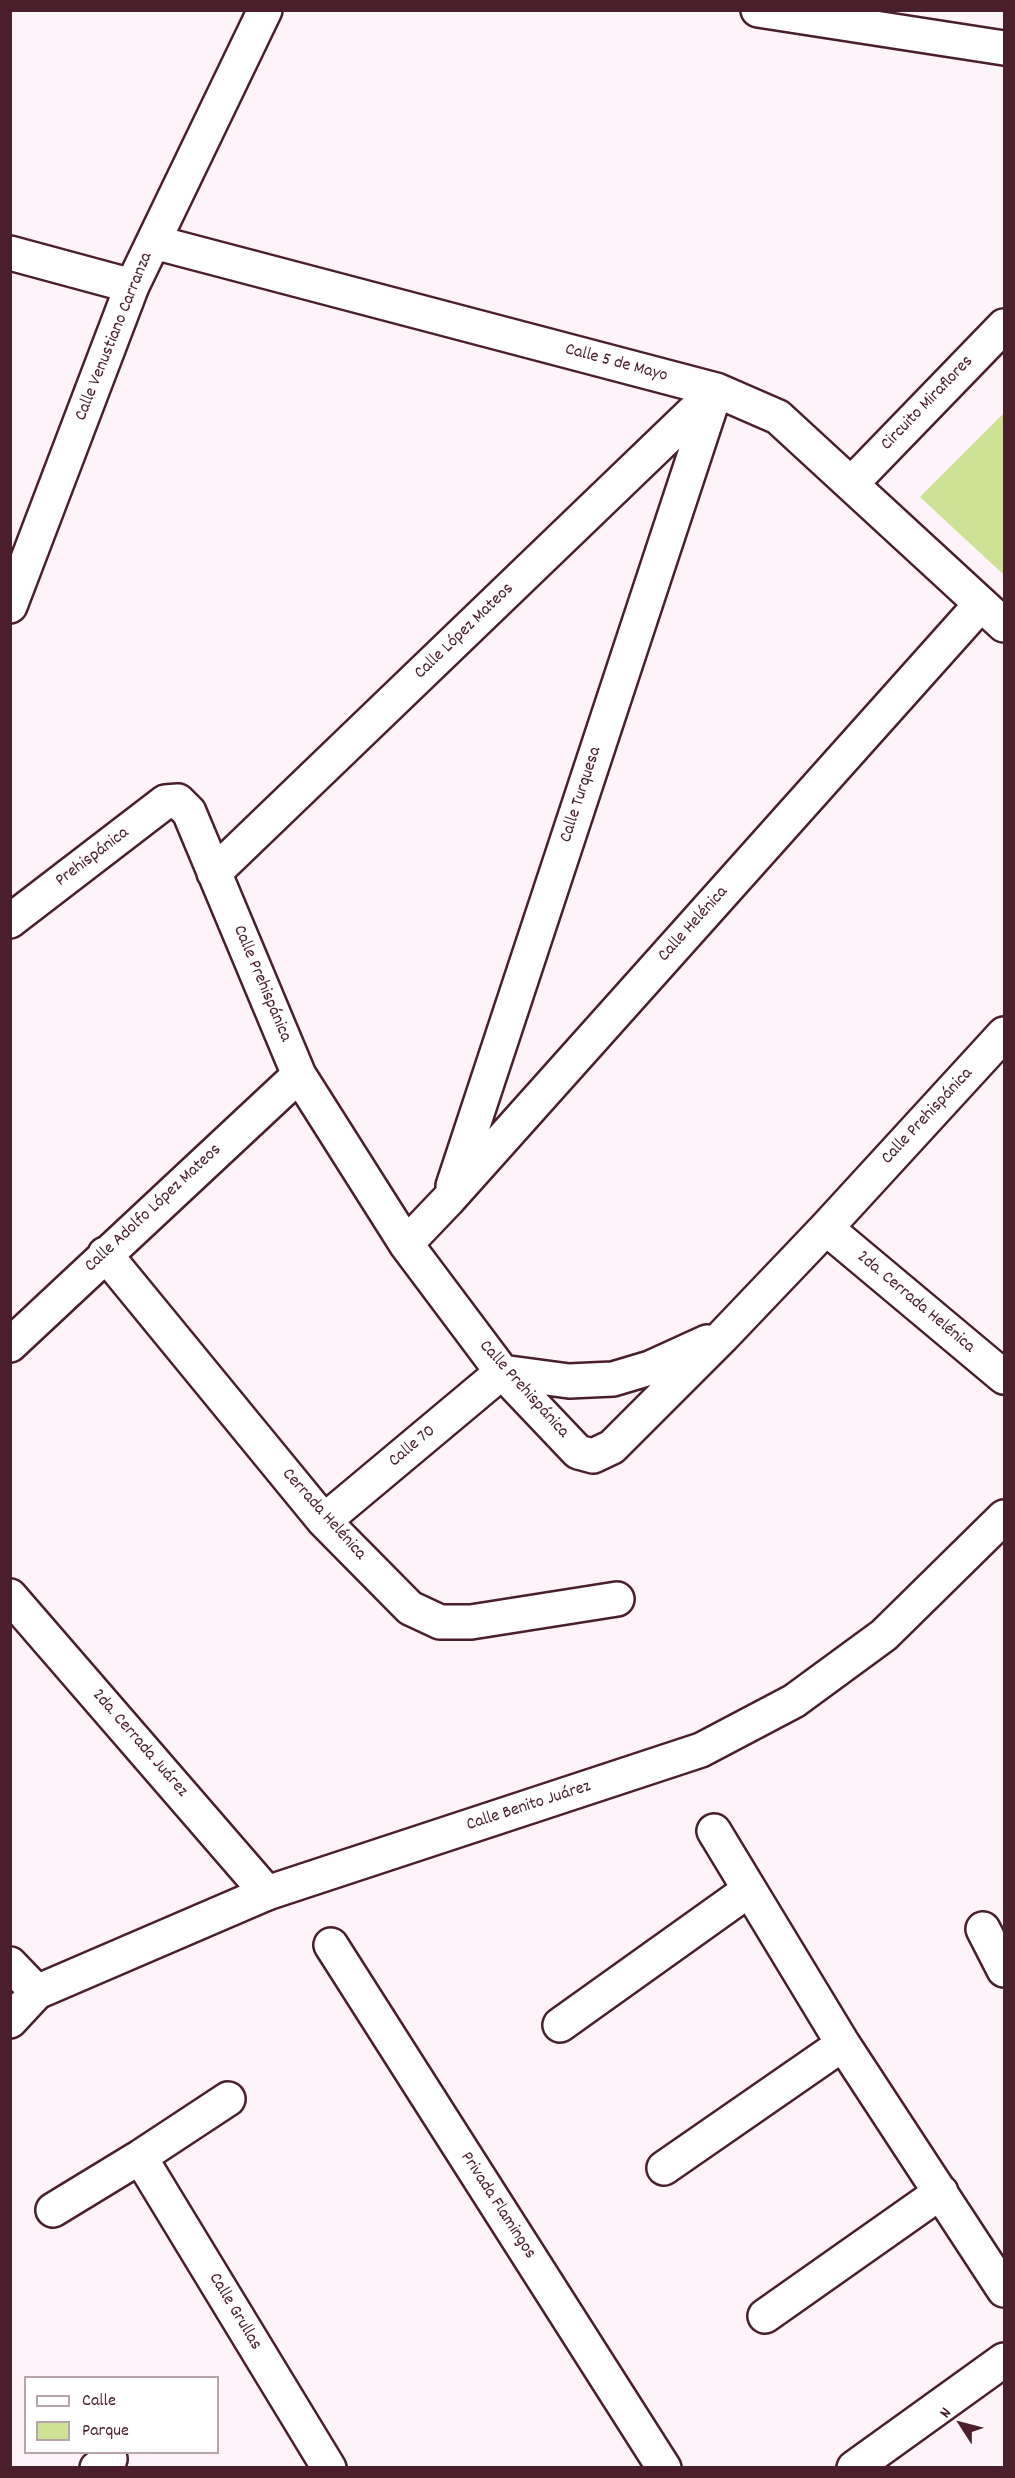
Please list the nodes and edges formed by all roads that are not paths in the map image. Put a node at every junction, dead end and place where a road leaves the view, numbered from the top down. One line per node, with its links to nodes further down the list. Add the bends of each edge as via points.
1 (265, 10): 4 (street, Calle Venustiano Carranza)
2 (758, 10): 3 (street)
3 (1005, 48)
4 (154, 242): 6 (street, Calle Venustiano Carranza); 8 (street, Calle 5 de Mayo)
5 (10, 253): 6 (street)
6 (132, 286): 10 (street, Calle Venustiano Carranza)
7 (1005, 326): 9 (street, Circuito Miraflores)
8 (716, 390): 9 (street, Calle 5 de Mayo, via 778,417); 14 (street, Calle López Mateos); 18 (street, Calle Turquesa)
9 (852, 483): 12 (street, Calle 5 de Mayo)
10 (18, 565): 11 (street, Calle Venustiano Carranza)
11 (10, 606)
12 (993, 615): 18 (street, Calle Helénica)
13 (178, 801): 14 (street, Calle Prehispánica, via 189,812); 15 (street, Prehispánica, via 165,802)
14 (214, 873): 17 (street, Calle Prehispánica)
15 (10, 921)
16 (1001, 1046): 19 (street, Calle Prehispánica)
17 (299, 1075): 20 (street, Calle Prehispánica); 21 (street, Calle Adolfo López Mateos)
18 (448, 1200): 20 (street, Calle Helénica)
19 (826, 1228): 22 (street, Calle Prehispánica); 25 (street, 2da. Cerrada Helénica)
20 (406, 1244): 24 (street, Calle Prehispánica)
21 (105, 1254): 23 (street, Calle Adolfo López Mateos); 27 (street, Cerrada Helénica)
22 (723, 1336): 24 (street, via 650,1368 612,1378 569,1381); 24 (street, Calle Prehispánica, via 612,1447 593,1456 578,1452)
23 (10, 1346)
24 (502, 1372): 27 (street, Calle 70)
25 (1005, 1377)
26 (1005, 1517): 32 (street, Calle Benito Juárez, via 884,1635 794,1701 701,1750)
27 (324, 1521): 29 (street, Cerrada Helénica, via 410,1608 440,1622 471,1622)
28 (10, 1596): 32 (street, 2da. Cerrada Juárez)
29 (617, 1599)
30 (714, 1831): 31 (street)
31 (749, 1890): 39 (street); 40 (street)
32 (267, 1893): 37 (street, Calle Benito Juárez)
33 (982, 1929): 36 (street)
34 (331, 1946): 50 (street, Privada Flamingos)
35 (10, 1964): 37 (street)
36 (1005, 1970)
37 (37, 1992): 38 (street, Calle Benito Juárez)
38 (10, 2021)
39 (560, 2025)
40 (843, 2044): 43 (street); 44 (street)
41 (228, 2099): 42 (street)
42 (140, 2157): 45 (street); 49 (street, Calle Grullas)
43 (664, 2168)
44 (941, 2192): 46 (street); 47 (street)
45 (53, 2210)
46 (1005, 2290)
47 (765, 2316)
48 (1005, 2360): 51 (street)
49 (329, 2468)
50 (664, 2468)
51 (854, 2468)

